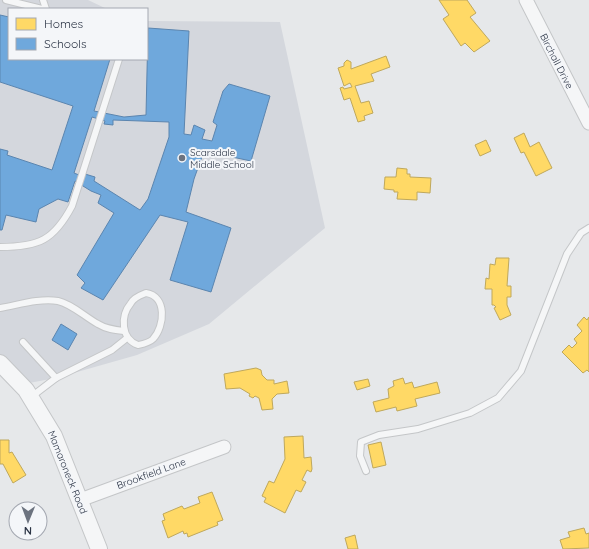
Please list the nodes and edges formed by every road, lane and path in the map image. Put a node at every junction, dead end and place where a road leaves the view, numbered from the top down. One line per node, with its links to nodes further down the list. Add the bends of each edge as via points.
1 (6, 0): 3 (lane); 4 (lane)
2 (526, 0): 6 (street, Birchall Drive)
3 (0, 3)
4 (38, 8)
5 (119, 60): 8 (lane, via 72,206 60,227 39,242)
6 (589, 123)
7 (589, 228): 17 (lane, via 581,232 568,254 521,371 498,398 470,413 418,429 379,435 361,442 360,456)
8 (0, 247)
9 (0, 308): 10 (lane, via 41,301 58,301 98,324)
10 (124, 331): 11 (lane); 11 (lane, via 125,317 131,302 146,293 154,294 161,304 161,318 160,326 152,340 138,345)
11 (127, 338): 14 (lane, via 112,350)
12 (23, 342): 14 (lane)
13 (0, 363): 15 (street, Mamaroneck Road)
14 (56, 378): 15 (lane)
15 (31, 397): 18 (street, Mamaroneck Road, via 54,436)
16 (224, 447): 18 (street, Brookfield Lane)
17 (366, 471)
18 (80, 500): 19 (street, Mamaroneck Road)
19 (99, 549)

